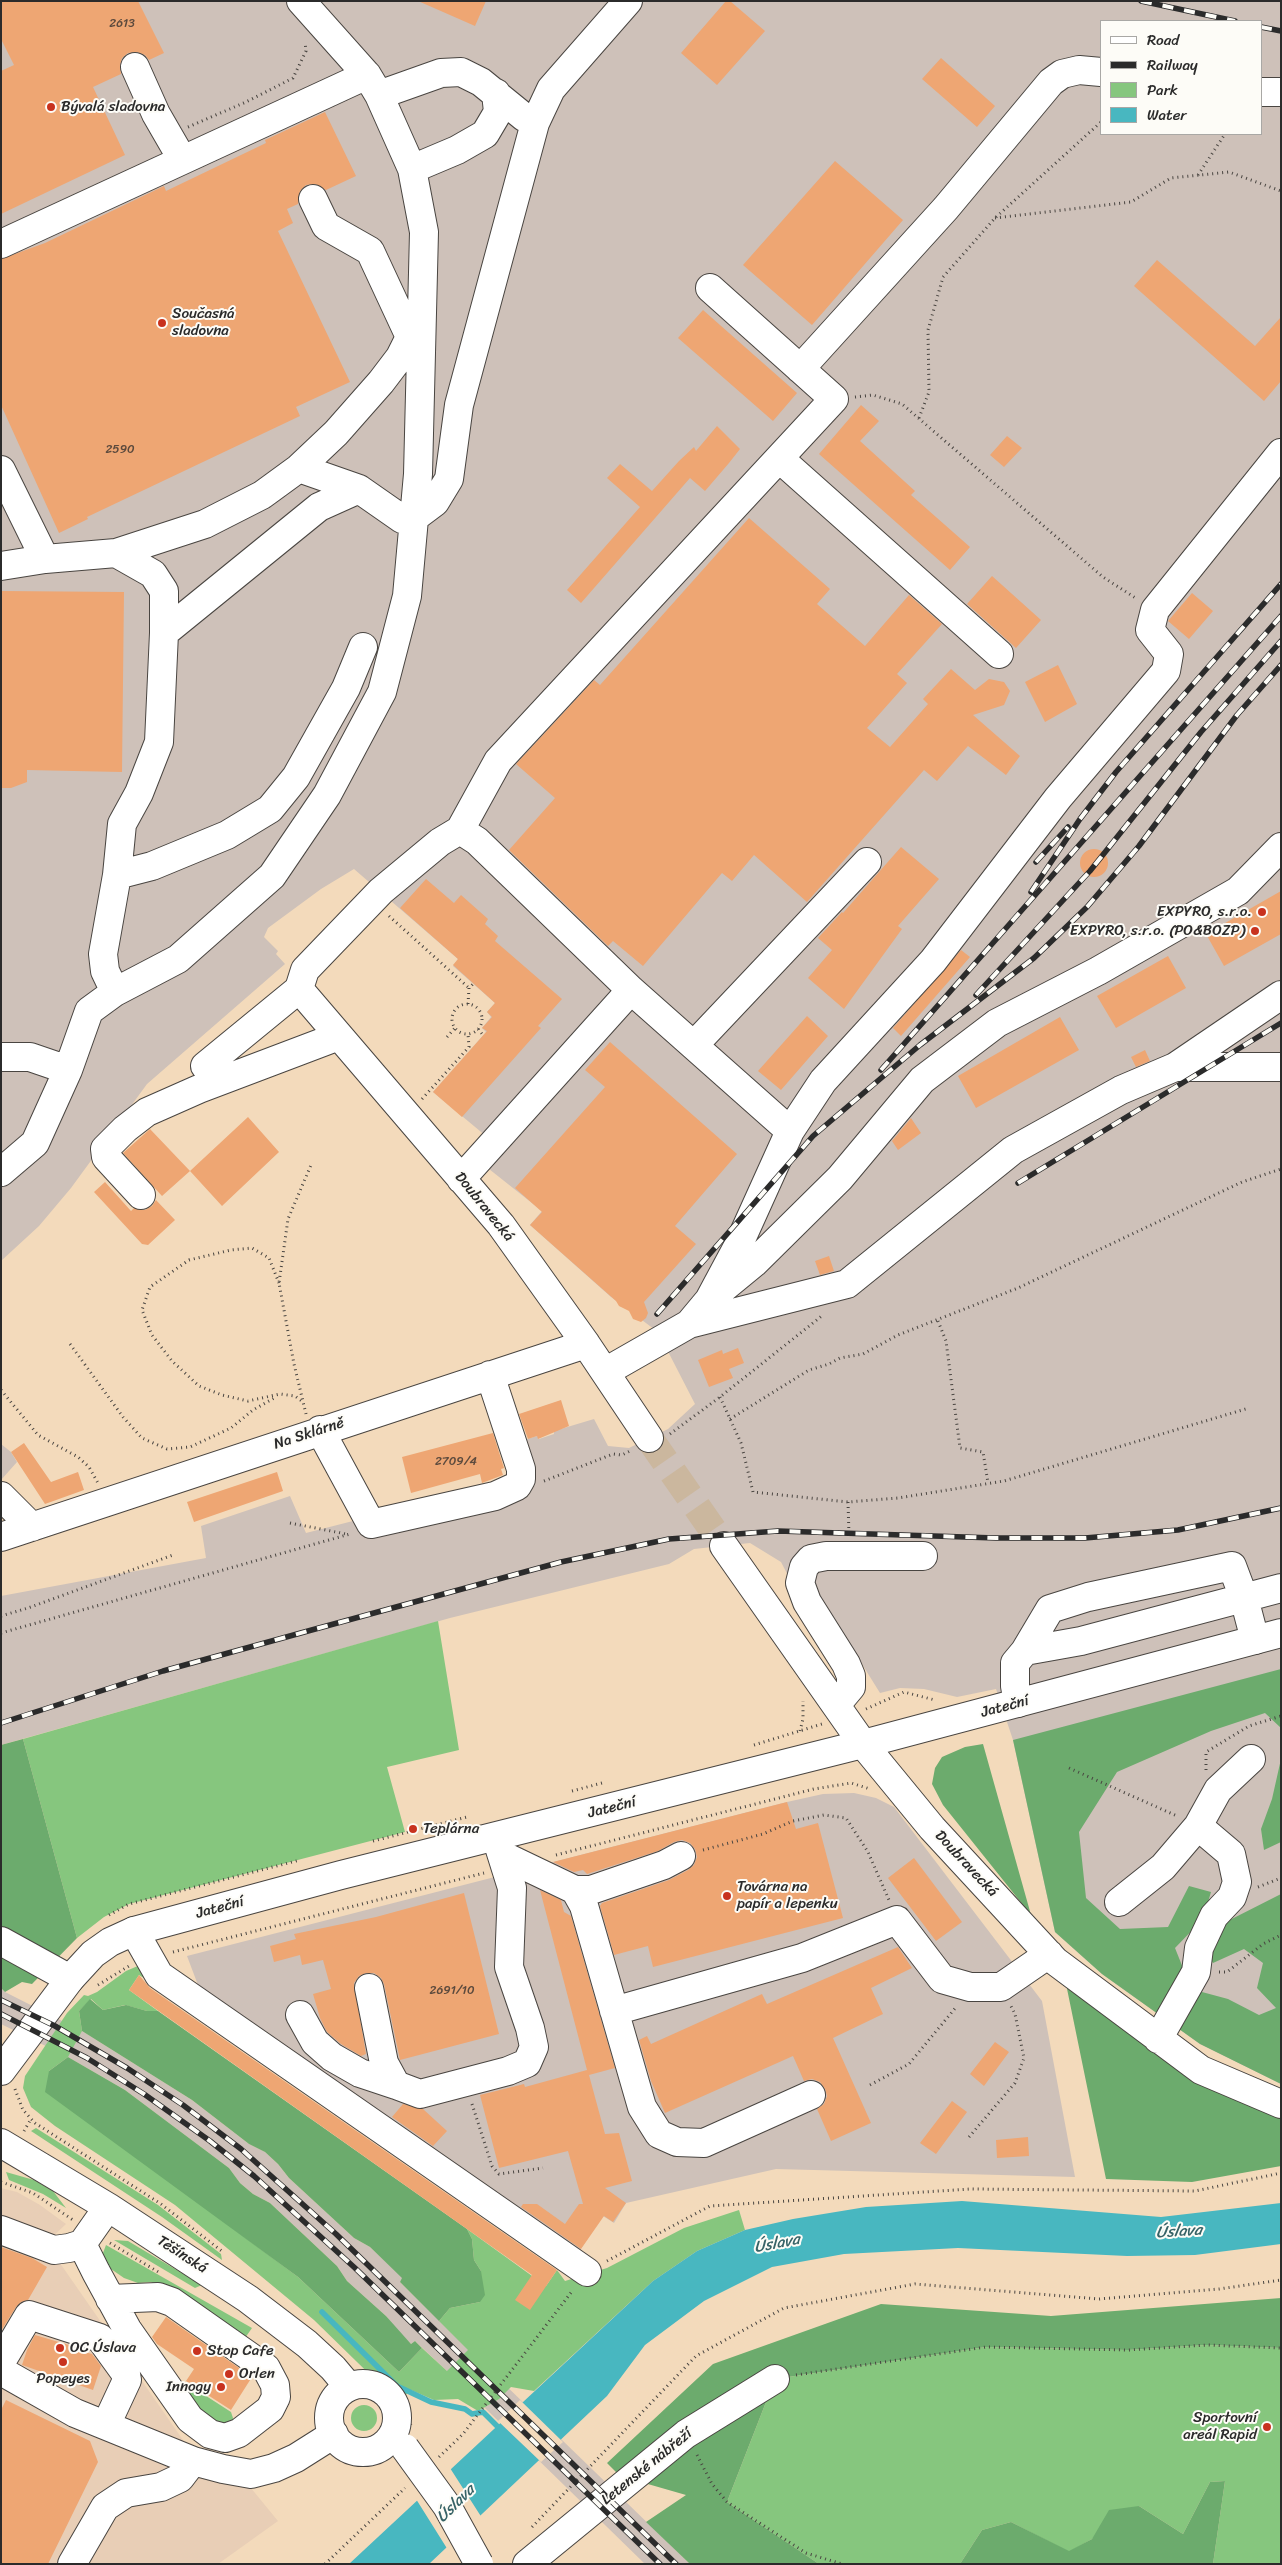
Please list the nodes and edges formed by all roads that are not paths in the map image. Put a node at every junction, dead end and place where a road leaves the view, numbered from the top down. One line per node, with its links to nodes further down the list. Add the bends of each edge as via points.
1 (628, 1): 9 (street, via 551,89)
2 (303, 3): 5 (street)
3 (136, 67): 10 (street, via 156,114)
4 (1100, 72): 16 (street, via 1079,70 1062,74 1051,82 946,208)
5 (373, 85): 8 (street, via 461,72); 10 (street); 11 (street)
6 (1262, 92): 7 (street)
7 (1281, 92)
8 (496, 93): 9 (street); 11 (street, via 498,112 485,134)
9 (535, 123): 22 (street, via 459,405 449,479 435,502)
10 (182, 159): 13 (street)
11 (412, 169): 15 (street, via 424,232)
12 (313, 200): 15 (street, via 326,226 370,251)
13 (1, 244)
14 (710, 288): 16 (street)
15 (415, 336): 19 (street, via 382,382); 22 (street)
16 (800, 369): 18 (street, via 834,399)
17 (1281, 453): 46 (street, via 1155,610 1150,630 1169,654 1166,671 1058,798 933,961 823,1081)
18 (780, 459): 28 (street); 31 (street, via 498,762)
19 (299, 468): 21 (street); 23 (street, via 262,495 206,524)
20 (1, 470): 24 (street)
21 (359, 489): 22 (street, via 402,519); 26 (street, via 319,506)
22 (415, 517): 30 (street, via 407,596 382,692)
23 (116, 553): 24 (street); 26 (street, via 153,574 164,591)
24 (45, 559): 25 (street)
25 (1, 566)
26 (164, 633): 34 (street, via 159,742 139,793 122,824)
27 (364, 647): 29 (street, via 346,688)
28 (999, 654)
29 (296, 777): 30 (street); 34 (street, via 270,809 227,835 152,866)
30 (327, 795): 37 (street, via 272,876 178,959)
31 (460, 830): 35 (street, via 440,842 372,901 305,970); 36 (street, via 477,841)
32 (1281, 847): 50 (street, via 1238,891 1098,972 997,1023 922,1080 840,1178 754,1263)
33 (867, 862): 40 (street)
34 (116, 875): 37 (street, via 103,954 105,971)
35 (299, 989): 39 (street, Doubravecká); 42 (street)
36 (631, 990): 40 (street); 48 (street)
37 (115, 992): 45 (street, via 89,1011)
38 (1281, 994): 43 (street)
39 (339, 1036): 48 (street, Doubravecká); 49 (street, via 147,1112 125,1129 105,1149 106,1157)
40 (694, 1045): 46 (street)
41 (1, 1057): 45 (street, via 30,1057)
42 (205, 1066)
43 (1175, 1067): 44 (street); 51 (street, via 1122,1090 1013,1150 847,1284)
44 (1281, 1067)
45 (68, 1070): 47 (street, via 34,1143)
46 (790, 1131): 50 (street, via 740,1244)
47 (1, 1172)
48 (461, 1179): 52 (street, Doubravecká, via 501,1225)
49 (141, 1195)
50 (709, 1300): 51 (street)
51 (689, 1324): 53 (street)
52 (586, 1344): 53 (street, Doubravecká); 54 (street, Na Sklárně)
53 (605, 1372): 56 (street, Doubravecká)
54 (490, 1375): 55 (street, Na Sklárně); 55 (street, via 521,1469 517,1486 495,1496 360,1529)
55 (316, 1432): 58 (street, Na Sklárně)
56 (651, 1441)
57 (1, 1496): 58 (street)
58 (32, 1528): 59 (street, Na Sklárně)
59 (1, 1537)
60 (724, 1546): 67 (street, Doubravecká)
61 (923, 1556): 67 (street, via 826,1556 811,1560 804,1567 800,1583 807,1602 851,1676 851,1687)
62 (1281, 1588): 63 (street)
63 (1244, 1598): 64 (street); 65 (street, via 1081,1641); 65 (street, via 1232,1566 1088,1597 1050,1609)
64 (1268, 1637): 66 (street, Jateční)
65 (1025, 1651): 66 (street, via 1015,1663)
66 (1018, 1703): 68 (street, Jateční)
67 (836, 1705): 68 (street, Doubravecká)
68 (863, 1744): 71 (street, Jateční); 77 (street, Doubravecká, via 932,1828)
69 (1251, 1758): 70 (street, via 1218,1790)
70 (1198, 1826): 74 (street, via 1163,1867); 82 (street, via 1231,1854 1237,1882 1232,1898 1214,1916 1199,1948 1196,1972)
71 (499, 1846): 73 (street); 75 (street, Jateční); 84 (street, via 512,1888 509,1966 534,2047 527,2063 508,2071 420,2094)
72 (681, 1856): 73 (street, via 591,1890)
73 (575, 1890): 80 (street, via 584,1906)
74 (1119, 1902)
75 (134, 1931): 78 (street, Jateční, via 93,1954); 91 (street, via 160,1975)
76 (1, 1941): 78 (street)
77 (1049, 1954): 80 (street, via 1002,1987 970,1986 942,1979 898,1920 802,1958); 82 (street, Doubravecká)
78 (70, 1979): 83 (street, Jateční)
79 (369, 1988): 84 (street, via 384,2063)
80 (614, 2011): 85 (street, via 642,2107 659,2134 677,2142 704,2143)
81 (300, 2015): 84 (street, via 315,2042 332,2057 360,2073)
82 (1158, 2039): 86 (street, Doubravecká, via 1201,2070)
83 (1, 2071)
84 (396, 2085)
85 (811, 2095)
86 (1281, 2104)
87 (1, 2143): 88 (street, Těšínská)
88 (108, 2207): 90 (street); 96 (street, Těšínská, via 270,2315 333,2368)
89 (1, 2230): 90 (street, via 54,2250)
90 (82, 2244): 92 (street)
91 (587, 2272)
92 (110, 2299): 100 (street, via 190,2419 210,2434 226,2438); 100 (street, via 158,2297 172,2302 266,2368 275,2384 276,2396 270,2409)
93 (1, 2362): 97 (street, via 29,2315 100,2338 127,2380)
94 (1, 2371): 97 (street, via 75,2413)
95 (774, 2379): 105 (street, Letenské nábřeží, via 686,2434)
96 (357, 2381): 98 (street, via 340,2394 330,2413); 99 (street, via 388,2394)
97 (106, 2425): 101 (street)
98 (334, 2434): 99 (street, via 349,2448 369,2451); 102 (street, via 274,2468 251,2474)
99 (402, 2434): 104 (street, bridge)
100 (233, 2436): 102 (street)
101 (193, 2461): 102 (street); 103 (street, via 180,2478 161,2488 126,2493 105,2507)
102 (240, 2472)
103 (72, 2564)
104 (479, 2564)
105 (526, 2564)

